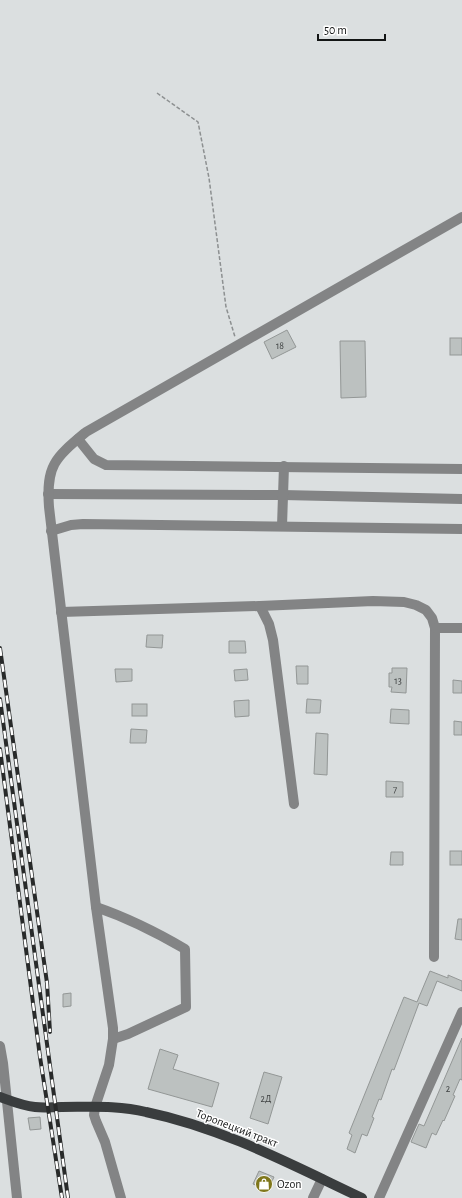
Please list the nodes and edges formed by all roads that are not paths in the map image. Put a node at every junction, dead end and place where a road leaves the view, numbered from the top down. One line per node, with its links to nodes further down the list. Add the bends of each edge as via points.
1 (462, 217): 2 (street, via 316,299)
2 (78, 439): 3 (street, via 94,459 106,465); 5 (street, via 57,459 50,476)
3 (284, 466): 4 (street); 6 (street)
4 (462, 469)
5 (48, 494): 6 (street); 10 (street)
6 (283, 495): 7 (street); 8 (street)
7 (462, 499)
8 (282, 526): 9 (street); 10 (street, via 83,524)
9 (462, 529)
10 (52, 531): 12 (street)
11 (260, 606): 12 (street); 13 (street, via 404,602 426,610); 15 (street, via 274,640)
12 (61, 612): 16 (street)
13 (435, 628): 14 (street); 17 (street)
14 (462, 628)
15 (294, 804)
16 (96, 907): 19 (street); 19 (street, via 153,930 185,949 186,1006)
17 (434, 957)
18 (462, 1012): 28 (street)
19 (113, 1039): 22 (street, via 109,1065)
20 (0, 1046): 21 (street)
21 (4, 1098): 22 (main road, Торопецкий тракт, via 36,1107); 24 (street)
22 (95, 1107): 23 (main road, Торопецкий тракт, via 146,1111 188,1122 234,1139); 25 (street, via 94,1115 105,1142)
23 (322, 1179): 26 (street); 27 (main road, Торопецкий тракт)
24 (17, 1198)
25 (121, 1198)
26 (313, 1198)
27 (362, 1198)
28 (379, 1198)

